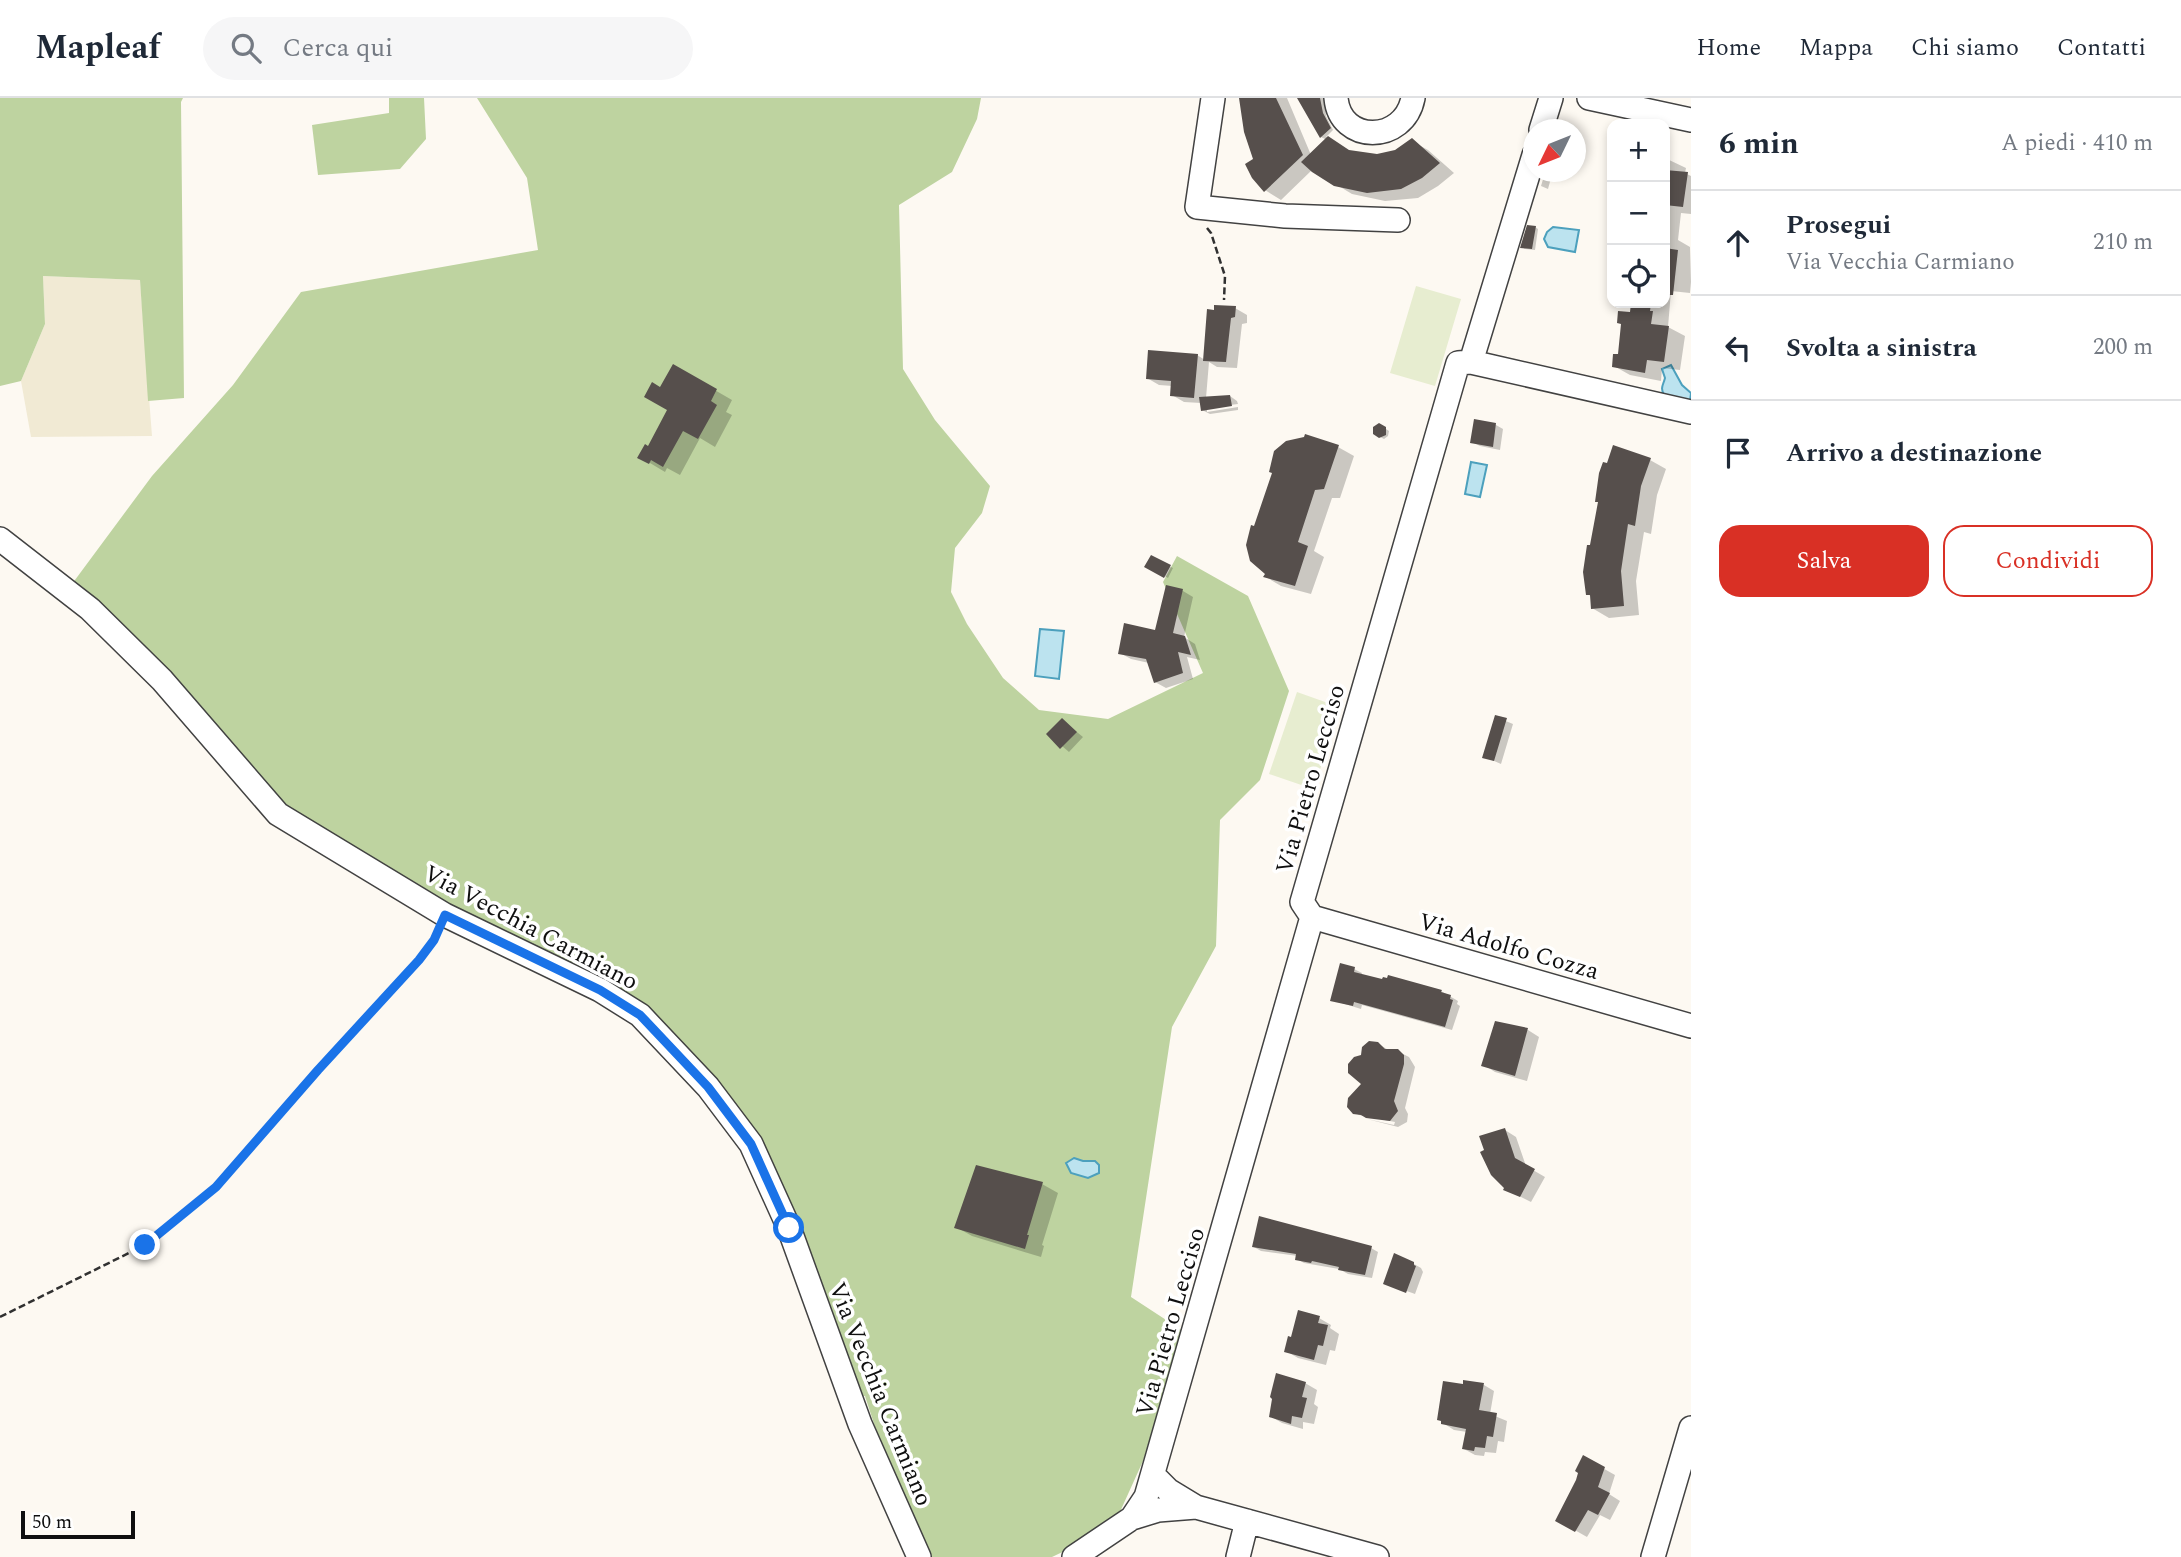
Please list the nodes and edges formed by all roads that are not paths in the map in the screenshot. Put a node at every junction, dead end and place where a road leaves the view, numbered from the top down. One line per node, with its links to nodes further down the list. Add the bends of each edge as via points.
1 (1213, 98): 9 (street, via 1197,207)
2 (1336, 98): 3 (street, via 1350,125 1373,133 1396,127 1405,119)
3 (1413, 98)
4 (1551, 98): 6 (street)
5 (1589, 98): 7 (street)
6 (1544, 119)
7 (1691, 120)
8 (1526, 182): 10 (street, Via Pietro Lecciso)
9 (1398, 220)
10 (1471, 362): 11 (street); 13 (street, Via Pietro Lecciso, via 1458,363 1305,889 1302,902)
11 (1691, 412)
12 (0, 538): 20 (street, Via Vecchia Carmiano, via 90,609 162,680 278,814 445,915 600,990 640,1015 708,1087 751,1144 789,1228 860,1424)
13 (1312, 917): 14 (street, Via Adolfo Cozza); 16 (street, Via Pietro Lecciso)
14 (1691, 1026)
15 (1691, 1428): 24 (street)
16 (1154, 1476): 17 (street); 18 (street, Via Pietro Lecciso)
17 (1196, 1507): 18 (street); 19 (street)
18 (1132, 1518): 21 (street, Via Pietro Lecciso)
19 (1247, 1521): 22 (street); 23 (street)
20 (919, 1557)
21 (1074, 1557)
22 (1238, 1557)
23 (1377, 1557)
24 (1653, 1557)

